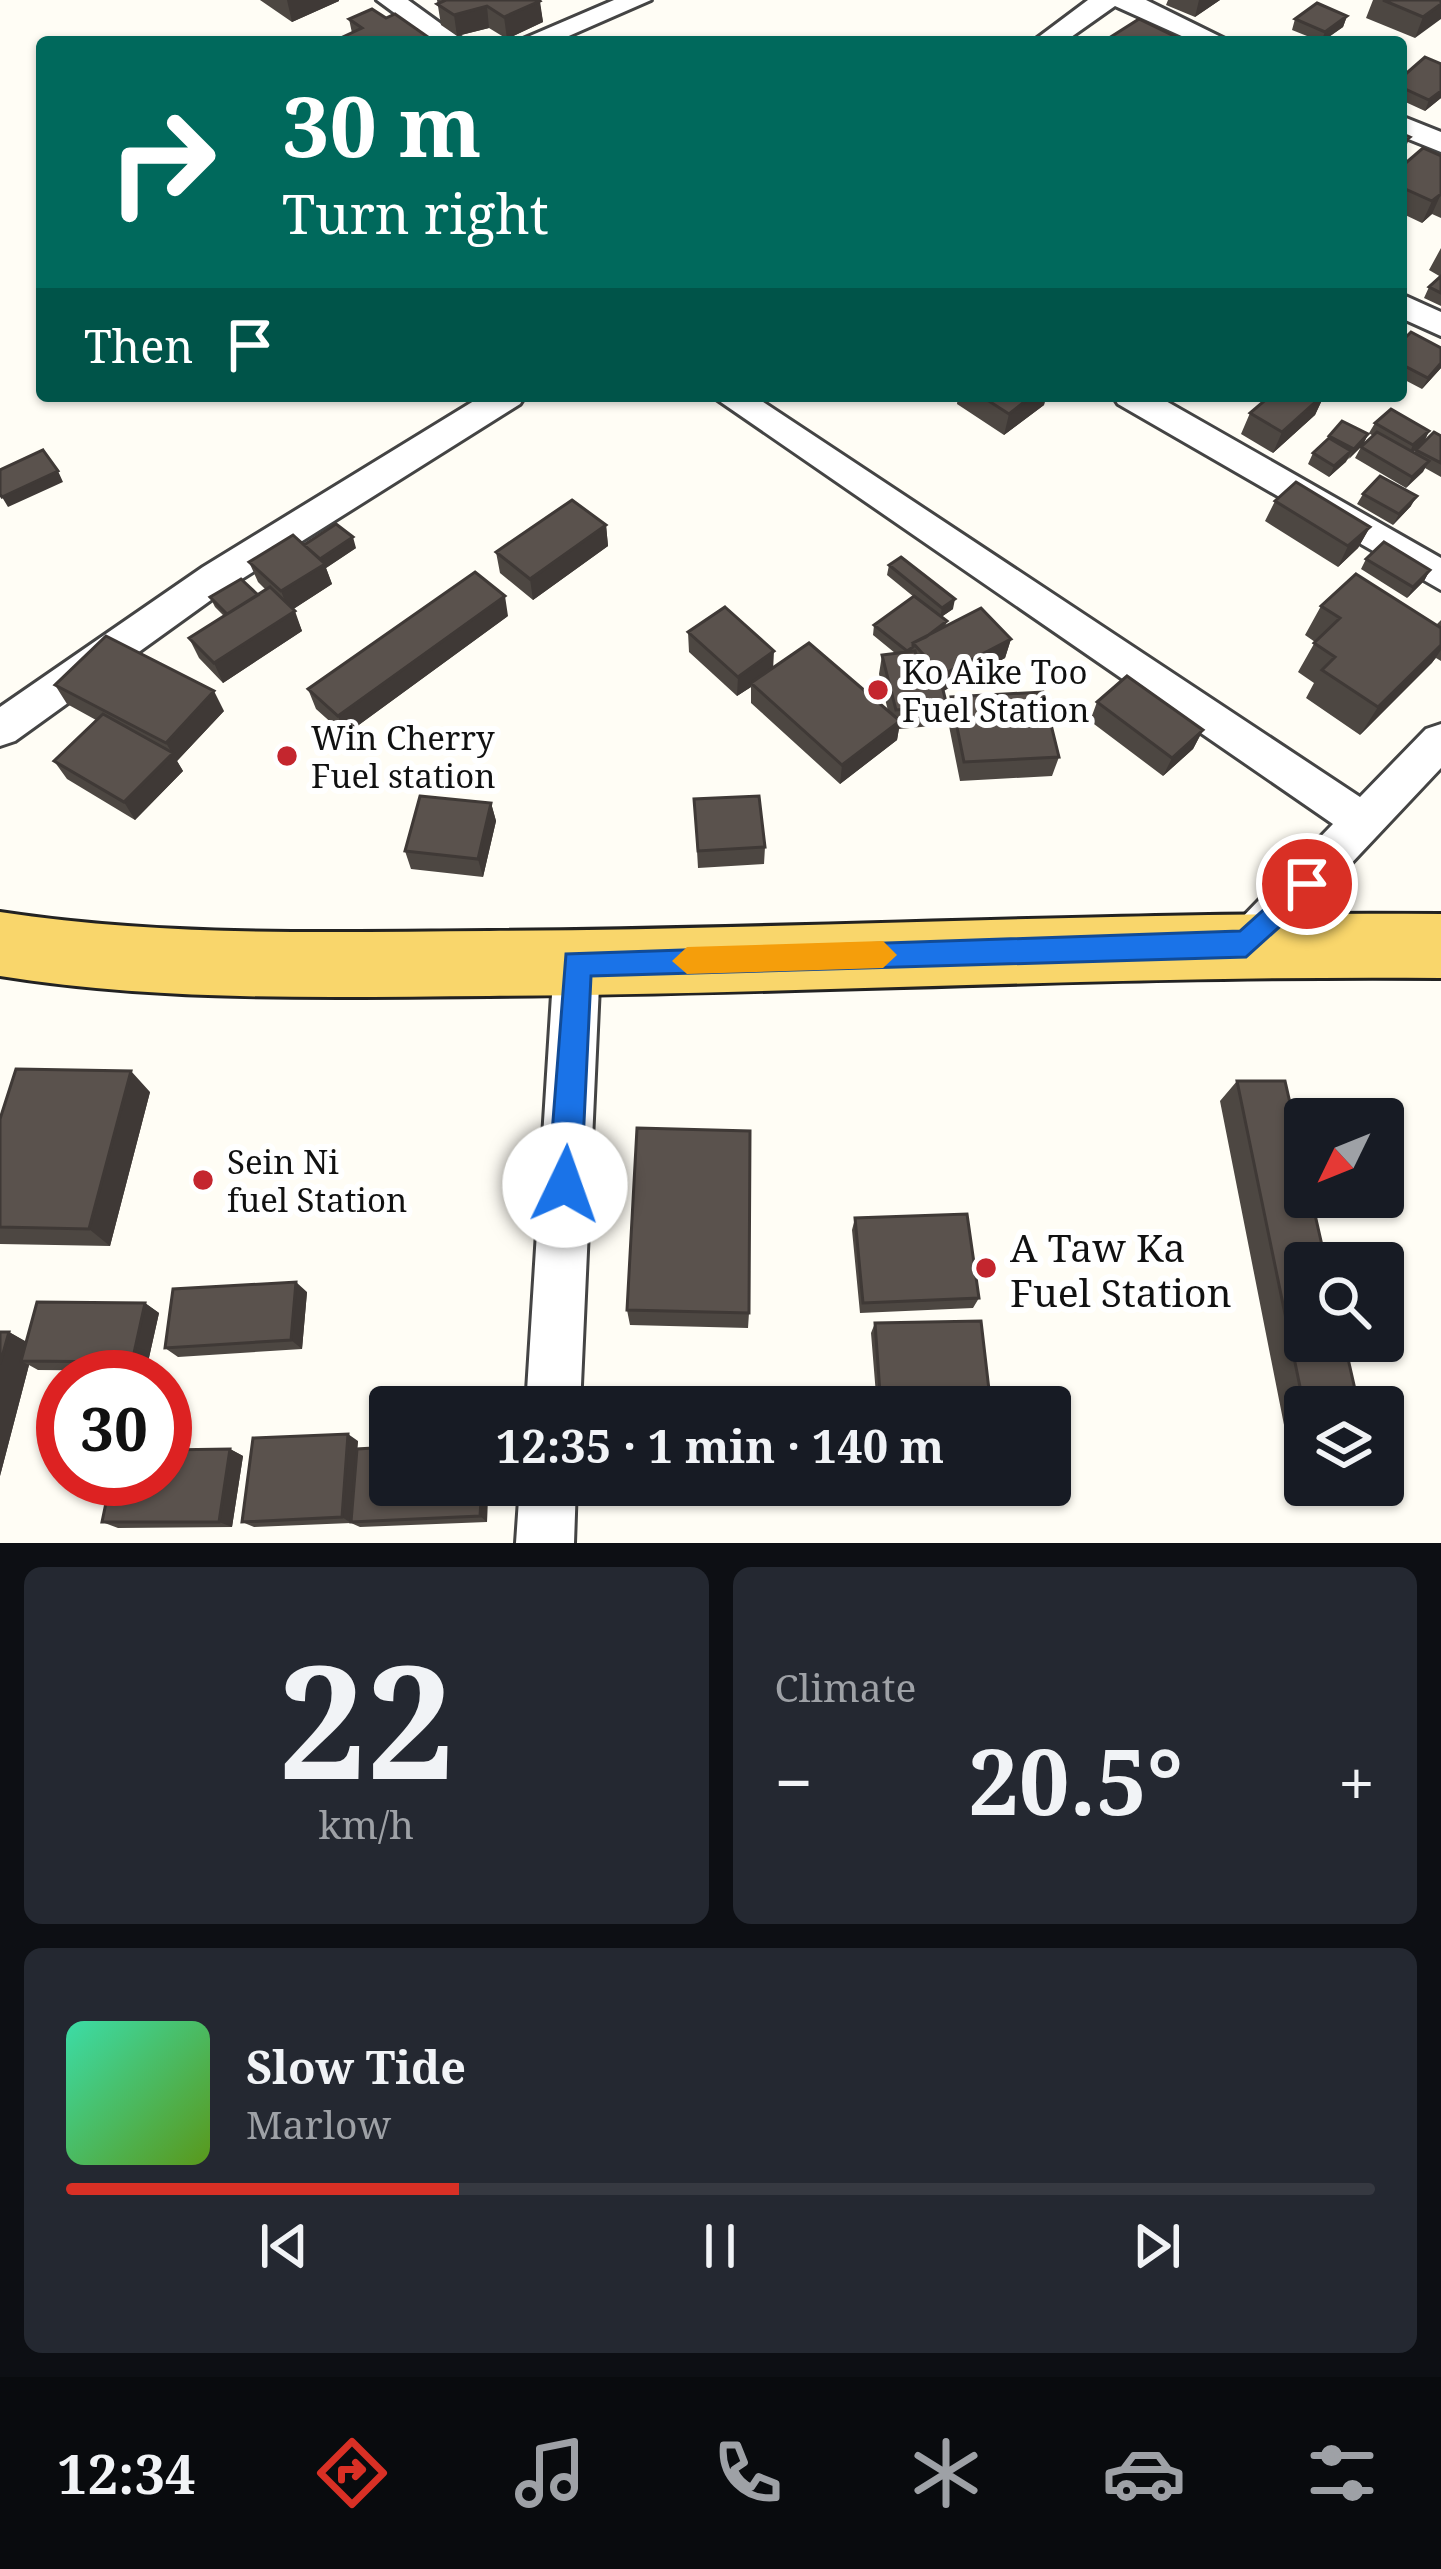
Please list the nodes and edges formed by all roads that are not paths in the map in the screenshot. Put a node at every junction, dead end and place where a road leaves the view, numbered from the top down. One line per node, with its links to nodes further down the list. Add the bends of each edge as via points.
1 (390, 0): 5 (street)
2 (638, 0): 6 (street)
3 (1106, 0): 7 (street)
4 (1124, 0): 8 (street)
5 (443, 36)
6 (545, 36)
7 (1055, 36)
8 (1204, 36)
9 (1407, 128): 10 (street)
10 (1441, 143)
11 (1407, 308): 12 (street)
12 (1441, 326)
13 (498, 402): 17 (street, via 216,577)
14 (738, 402): 19 (street)
15 (1140, 402): 16 (street)
16 (1441, 576)
17 (0, 728)
18 (1441, 741): 19 (street)
19 (1367, 824): 21 (street)
20 (0, 944): 23 (main road, via 94,959 232,965)
21 (1246, 944): 22 (main road); 23 (main road)
22 (1441, 946)
23 (577, 963): 24 (street)
24 (554, 1386)
25 (547, 1506): 26 (street)
26 (545, 1543)

